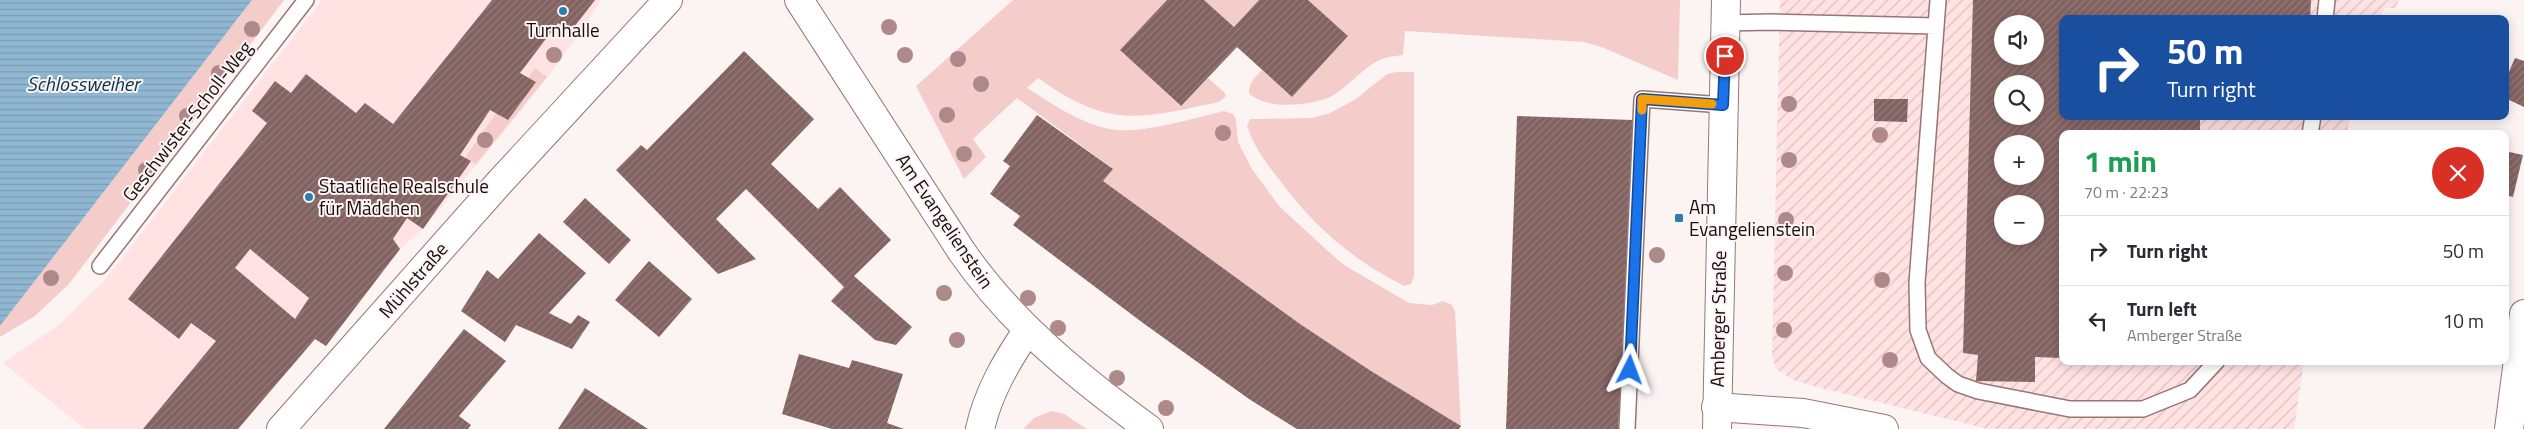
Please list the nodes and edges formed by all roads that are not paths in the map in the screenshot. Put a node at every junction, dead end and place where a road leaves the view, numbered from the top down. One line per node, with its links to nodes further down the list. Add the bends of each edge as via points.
1 (306, 0): 10 (lane, Geschwister-Scholl-Weg)
2 (668, 0): 15 (street, Mühlstraße, via 499,183)
3 (799, 0): 12 (street, Am Evangelienstein, via 967,260)
4 (1938, 0): 8 (lane)
5 (2327, 0): 7 (lane)
6 (1726, 12): 8 (lane, via 1772,22); 9 (street, Amberger Straße)
7 (2325, 15)
8 (1936, 26): 13 (lane, via 1917,283 1918,330 1928,358 1952,380 1978,391 2079,409 2143,409 2190,390)
9 (1723, 105): 14 (street, Amberger Straße); 18 (lane, via 1642,99)
10 (100, 266)
11 (2524, 314): 20 (street)
12 (1027, 331): 16 (street, via 990,394); 17 (street, Am Evangelienstein)
13 (2213, 365)
14 (1716, 418): 19 (street, via 1803,413)
15 (281, 429)
16 (980, 429)
17 (1149, 429)
18 (1627, 429)
19 (1884, 429)
20 (2509, 429)

